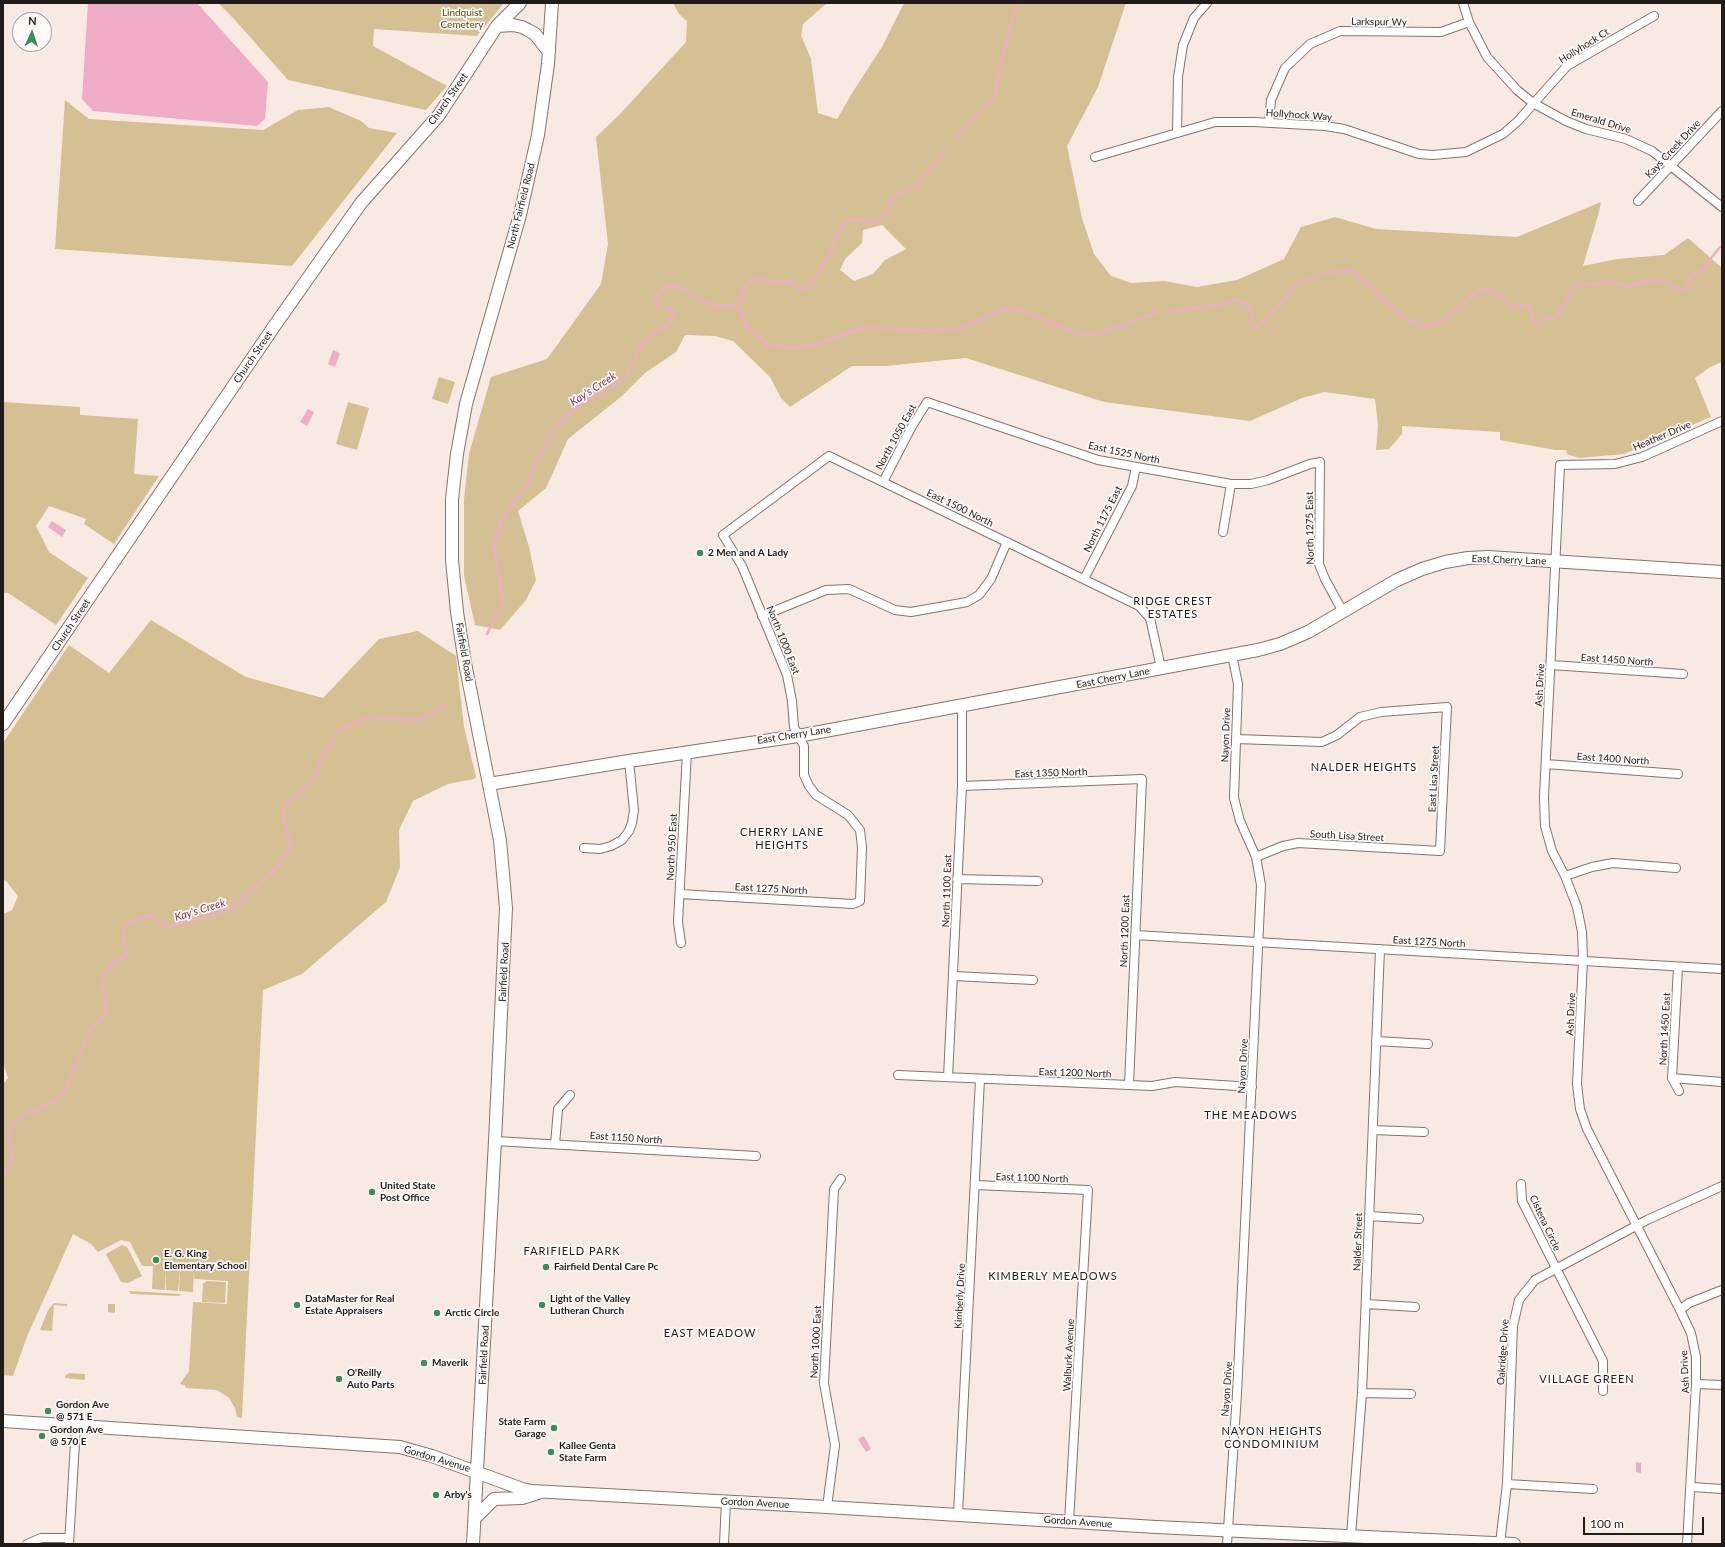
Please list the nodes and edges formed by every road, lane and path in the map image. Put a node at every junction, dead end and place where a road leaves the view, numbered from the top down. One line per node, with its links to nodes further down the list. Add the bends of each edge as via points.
1 (520, 3): 7 (main road, Church Street)
2 (552, 3): 8 (main road, North Fairfield Road)
3 (1207, 3): 12 (street, via 1194,18 1183,45 1178,77)
4 (1463, 3): 6 (street, Emerald Drive)
5 (1654, 16): 9 (street, Hollyhock Ct, via 1567,66)
6 (1469, 22): 9 (street, Emerald Drive, via 1487,57 1516,90); 11 (street, Larkspur Wy, via 1441,32 1340,31 1310,44 1285,68 1271,100)
7 (497, 26): 8 (main road, via 513,25 528,30 535,34); 38 (main road, Church Street, via 439,115 361,203)
8 (549, 52): 18 (main road, North Fairfield Road, via 538,135 520,215)
9 (1533, 103): 11 (street, Hollyhock Way, via 1504,134 1466,152 1450,154 1418,154 1332,127); 14 (street, Emerald Drive, via 1566,122 1626,139 1646,148)
10 (1722, 111): 14 (street, Kays Creek Drive)
11 (1269, 122): 12 (street, Hollyhock Way, via 1215,122)
12 (1177, 133): 13 (street, Hollyhock Way)
13 (1095, 157)
14 (1671, 166): 15 (street, Kays Creek Drive); 16 (street, Emerald Drive)
15 (1638, 201)
16 (1722, 206)
17 (927, 402): 22 (street, East 1525 North, via 1098,460); 23 (street, North 1050 East)
18 (466, 404): 46 (main road, Fairfield Road, via 456,454 452,499 452,560 465,663)
19 (1722, 421): 21 (street, Heather Drive, via 1642,457 1615,464)
20 (1320, 462): 24 (street, East 1525 North, via 1268,480 1251,484); 31 (street, North 1275 East, via 1319,564)
21 (1560, 465): 28 (street, Ash Drive)
22 (1136, 467): 24 (street, East 1525 North); 30 (street, North 1175 East, via 1132,486)
23 (883, 482): 26 (street, East 1500 North, via 829,456); 27 (street, East 1500 North)
24 (1231, 484): 25 (street)
25 (1223, 532)
26 (723, 534): 32 (street, North 1000 East, via 742,566)
27 (1007, 542): 30 (street, East 1500 North); 32 (street, via 991,579 979,595 967,602 911,612 895,610 849,589 826,590)
28 (1555, 561): 29 (main road, East Cherry Lane); 31 (main road, East Cherry Lane, via 1468,558 1445,562 1397,580); 34 (street, Ash Drive)
29 (1722, 572)
30 (1084, 579): 35 (street, East 1500 North, via 1139,606 1150,618)
31 (1343, 612): 33 (main road, East Cherry Lane, via 1280,644)
32 (762, 616): 39 (street, North 1000 East, via 787,675 794,727)
33 (1232, 655): 35 (main road, East Cherry Lane); 40 (street, Nayon Drive, via 1238,684)
34 (1550, 665): 36 (street, East 1450 North); 43 (street, Ash Drive)
35 (1161, 668): 37 (main road, East Cherry Lane)
36 (1683, 674)
37 (962, 706): 39 (main road, East Cherry Lane); 47 (street, North 1100 East)
38 (3, 724)
39 (798, 736): 41 (main road, East Cherry Lane); 56 (street, North 1000 East, via 804,746 804,776 809,786 816,795 848,815 860,830)
40 (1236, 739): 49 (street, East Lisa Street, via 1322,742 1337,735 1360,716 1447,707); 50 (street, Nayon Drive, via 1234,798 1240,821)
41 (687, 752): 42 (main road, East Cherry Lane); 55 (street, North 950 East)
42 (629, 761): 46 (main road, East Cherry Lane); 48 (street, via 634,810 629,831 622,840 611,846 600,850)
43 (1546, 764): 44 (street, East 1400 North); 52 (street, Ash Drive, via 1545,826 1552,851)
44 (1678, 774)
45 (1142, 779): 47 (street, East 1350 North); 57 (street, North 1200 East)
46 (489, 784): 79 (main road, Fairfield Road, via 501,851 506,908)
47 (962, 786): 53 (street, North 1100 East)
48 (584, 848)
49 (1440, 851): 50 (street, South Lisa Street, via 1298,843)
50 (1256, 857): 58 (street, Nayon Drive, via 1261,885)
51 (1676, 868): 52 (street, via 1613,863)
52 (1565, 876): 61 (street, Ash Drive, via 1577,907)
53 (957, 879): 54 (street); 64 (street, North 1100 East)
54 (1038, 881)
55 (680, 894): 56 (street, East 1275 North, via 853,904); 59 (street, North 950 East, via 678,922)
56 (860, 901)
57 (1135, 935): 58 (street, East 1275 North); 73 (street, North 1200 East)
58 (1258, 942): 60 (street, East 1275 North); 74 (street, Nayon Drive)
59 (681, 943)
60 (1380, 949): 61 (street, East 1275 North); 66 (street, Nalder Street)
61 (1584, 960): 62 (street, East 1275 North); 89 (street, Ash Drive, via 1577,1084 1580,1109 1587,1129)
62 (1678, 966): 63 (street, East 1275 North); 71 (street, North 1450 East)
63 (1722, 969)
64 (954, 976): 65 (street); 69 (street, North 1100 East)
65 (1033, 980)
66 (1376, 1041): 67 (street); 77 (street, Nalder Street)
67 (1428, 1044)
68 (898, 1075): 69 (street, East 1200 North)
69 (948, 1077): 70 (street, East 1200 North)
70 (980, 1078): 73 (street, East 1200 North); 84 (street, Kimberly Drive)
71 (1672, 1078): 72 (street); 75 (street, North 1450 East)
72 (1722, 1082)
73 (1129, 1085): 74 (street, East 1200 North, via 1152,1086 1175,1082)
74 (1252, 1087): 113 (street, Nayon Drive, via 1238,1386)
75 (1679, 1091)
76 (570, 1095): 80 (street, via 558,1109)
77 (1373, 1130): 78 (street); 87 (street, Nalder Street)
78 (1424, 1132)
79 (495, 1141): 80 (street, East 1150 North); 102 (main road, Fairfield Road)
80 (555, 1144): 81 (street, East 1150 North)
81 (756, 1156)
82 (841, 1179): 109 (street, North 1000 East, via 834,1189 824,1383 834,1445)
83 (1521, 1184): 90 (street, Cistena Circle, via 1522,1201)
84 (976, 1185): 86 (street, East 1100 North); 110 (street, Kimberly Drive)
85 (1722, 1186): 89 (street, Oakridge Drive)
86 (1088, 1190): 112 (street, Walburk Avenue)
87 (1369, 1216): 88 (street); 92 (street, Nalder Street)
88 (1419, 1220)
89 (1637, 1226): 90 (street, Oakridge Drive); 94 (street, Ash Drive)
90 (1556, 1269): 97 (street, Cistena Circle, via 1603,1361); 103 (street, Oakridge Drive, via 1534,1280 1519,1300 1513,1326)
91 (1722, 1290): 94 (street, via 1689,1303)
92 (1366, 1304): 93 (street); 98 (street, Nalder Street)
93 (1415, 1307)
94 (1680, 1310): 95 (street, Ash Drive, via 1695,1351)
95 (1696, 1384): 96 (street); 104 (street, Ash Drive)
96 (1722, 1385)
97 (1603, 1391)
98 (1362, 1393): 99 (street); 114 (street, Nalder Street)
99 (1411, 1394)
100 (3, 1421): 101 (main road, Gordon Avenue)
101 (76, 1426): 102 (main road, Gordon Avenue, via 400,1447); 115 (street)
102 (477, 1471): 107 (main road, Gordon Avenue, via 525,1490); 111 (main road, Fairfield Road)
103 (1507, 1484): 105 (street); 117 (street, Oakridge Drive)
104 (1692, 1487): 106 (street); 123 (street, Ash Drive)
105 (1593, 1489)
106 (1722, 1489)
107 (543, 1492): 108 (main road, Gordon Avenue); 111 (main road, via 522,1498 494,1499)
108 (726, 1501): 109 (main road, Gordon Avenue); 120 (street)
109 (827, 1507): 110 (main road, Gordon Avenue)
110 (958, 1514): 112 (main road, Gordon Avenue)
111 (475, 1518): 119 (main road, Fairfield Road)
112 (1069, 1522): 113 (main road, Gordon Avenue)
113 (1228, 1530): 114 (main road, Gordon Avenue); 121 (street, Nayon Drive)
114 (1351, 1536): 116 (main road, Gordon Avenue)
115 (69, 1541): 118 (street, via 41,1538)
116 (1462, 1543): 117 (main road, Gordon Avenue)
117 (1500, 1543): 122 (main road, Gordon Avenue)
118 (27, 1544)
119 (473, 1544)
120 (724, 1544)
121 (1227, 1544)
122 (1514, 1544)
123 (1687, 1544)

